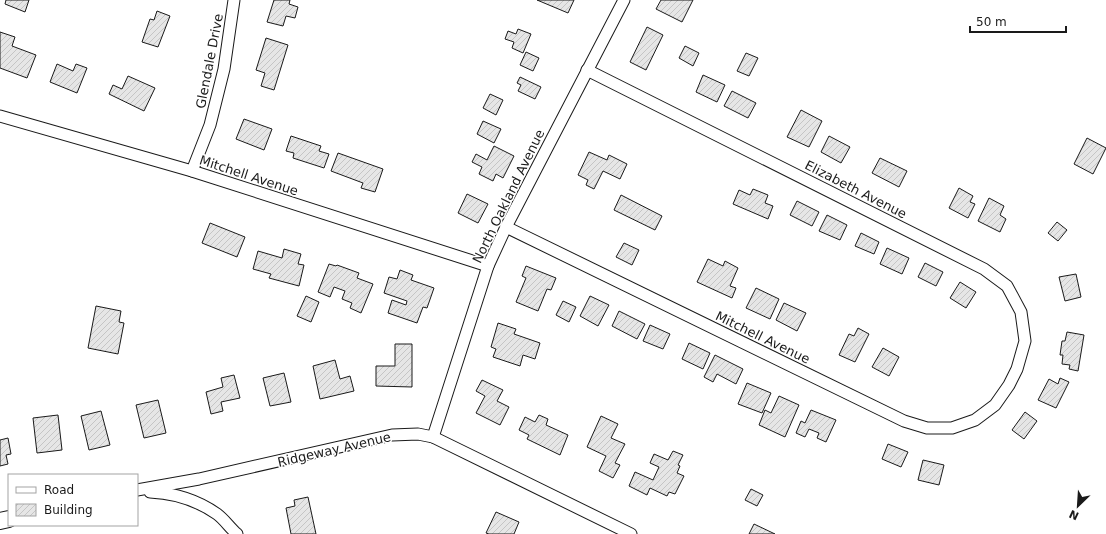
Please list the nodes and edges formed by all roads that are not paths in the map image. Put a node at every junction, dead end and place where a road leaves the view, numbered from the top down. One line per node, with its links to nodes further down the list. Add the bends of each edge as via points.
1 (234, 0): 5 (street, Glendale Drive, via 224,69 210,125)
2 (624, 0): 3 (street, North Oakland Avenue)
3 (587, 70): 6 (street, North Oakland Avenue); 8 (street, Elizabeth Avenue, via 984,269 1007,286 1021,312 1025,341 1017,369)
4 (0, 116): 5 (street, Mitchell Avenue)
5 (192, 172): 7 (street, Mitchell Avenue)
6 (506, 227): 7 (street, North Oakland Avenue); 8 (street, Mitchell Avenue, via 904,421 927,428 952,428 975,420 995,405)
7 (488, 266): 9 (street, North Oakland Avenue)
8 (1004, 393)
9 (433, 437): 10 (street, Ridgeway Avenue, via 418,434 392,435); 13 (street, Ridgeway Avenue)
10 (138, 491)
11 (138, 491): 12 (street, via 190,499 218,514)
12 (236, 534)
13 (631, 534)

